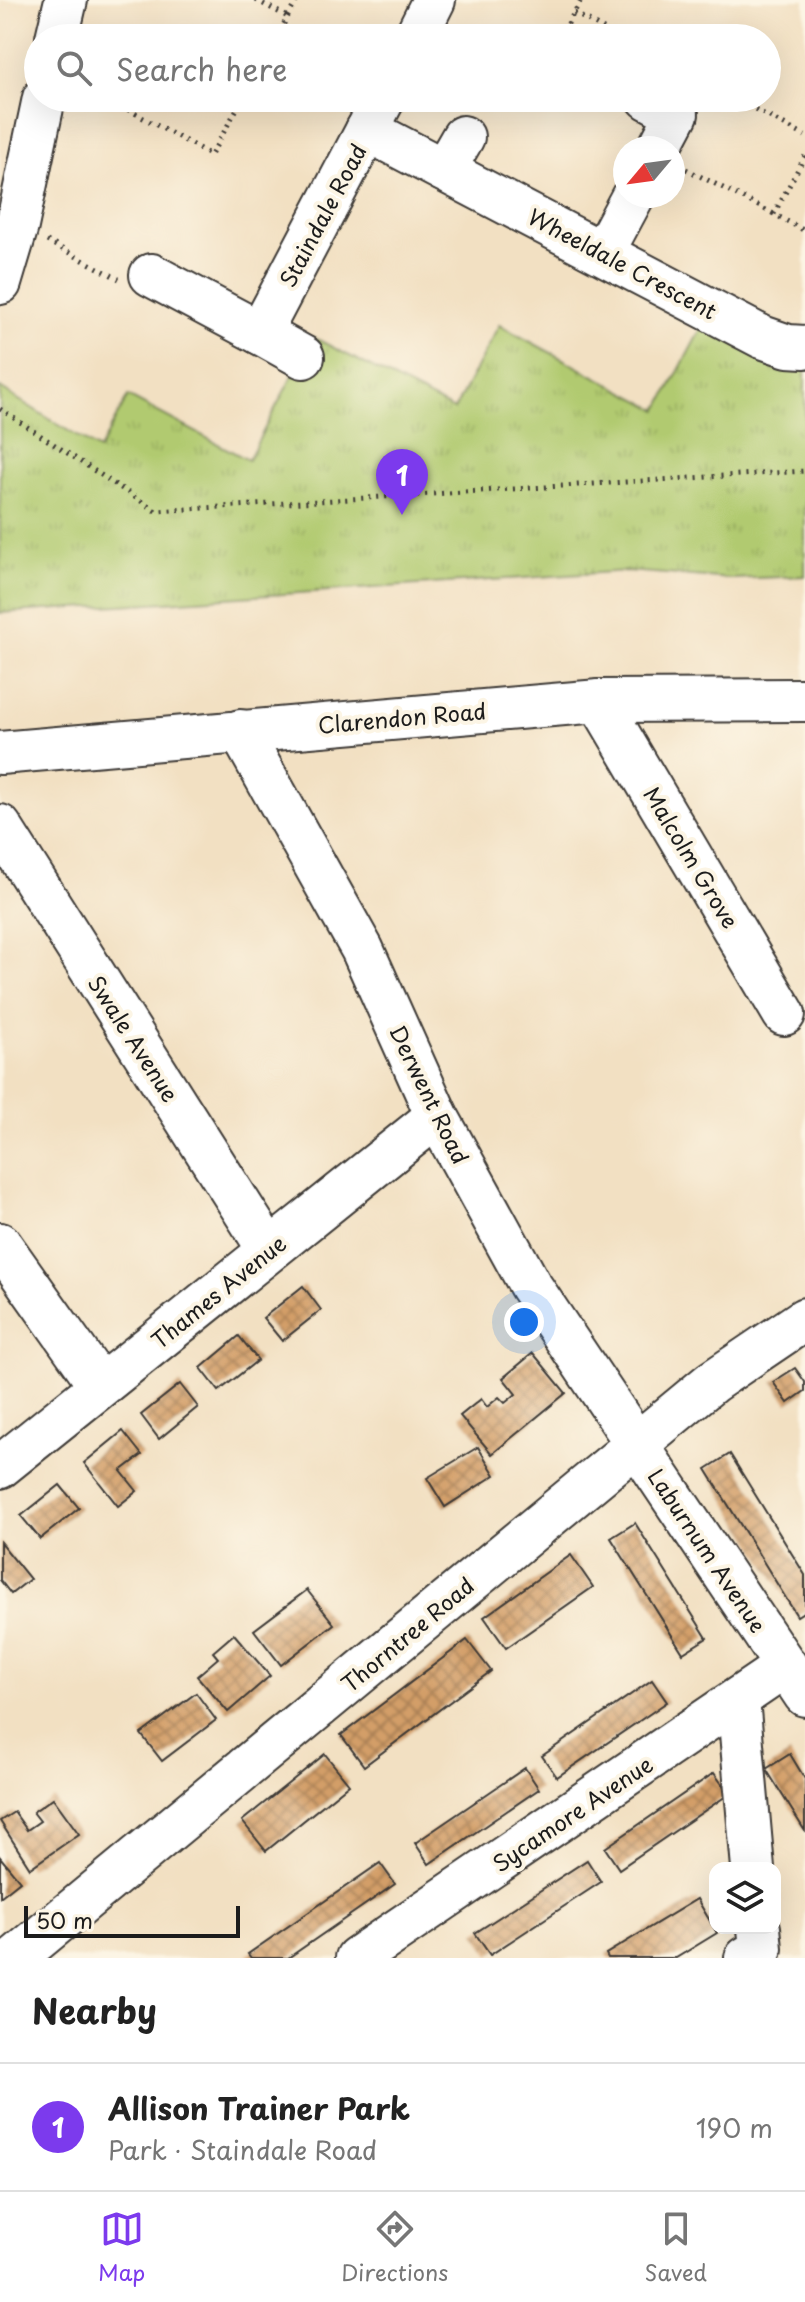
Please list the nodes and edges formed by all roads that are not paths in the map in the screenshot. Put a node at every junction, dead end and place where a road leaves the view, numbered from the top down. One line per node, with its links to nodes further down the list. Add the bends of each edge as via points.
1 (66, 0): 3 (street)
2 (434, 0): 4 (street)
3 (60, 24)
4 (422, 24)
5 (41, 112): 12 (street)
6 (673, 112): 8 (street, via 677,114)
7 (376, 114): 10 (street, Wheeldale Crescent); 13 (street, Staindale Road)
8 (665, 136)
9 (627, 208): 10 (street)
10 (603, 252): 14 (street, Wheeldale Crescent, via 762,337)
11 (151, 275): 13 (street)
12 (0, 283)
13 (260, 333): 15 (street)
14 (805, 347)
15 (303, 357)
16 (805, 700): 17 (street, Clarendon Road)
17 (599, 701): 18 (street, Clarendon Road); 21 (street, Malcolm Grove)
18 (240, 731): 19 (street, Clarendon Road); 22 (street, Derwent Road, via 362,949)
19 (0, 753)
20 (0, 826): 24 (street, Swale Avenue)
21 (784, 1014)
22 (437, 1116): 24 (street, Thames Avenue); 27 (street, Derwent Road, via 530,1285)
23 (0, 1244): 26 (street)
24 (269, 1250): 26 (street, Thames Avenue)
25 (802, 1328): 27 (street, Thorntree Road, via 712,1382)
26 (100, 1385): 28 (street, Thames Avenue)
27 (638, 1446): 29 (street, Laburnum Avenue); 33 (street, Thorntree Road)
28 (0, 1467)
29 (795, 1681): 30 (street, Sycamore Avenue)
30 (738, 1699): 31 (street); 34 (street, Sycamore Avenue)
31 (752, 1862)
32 (760, 1934): 35 (street, via 761,1949)
33 (15, 1958)
34 (357, 1958)
35 (746, 1958)

